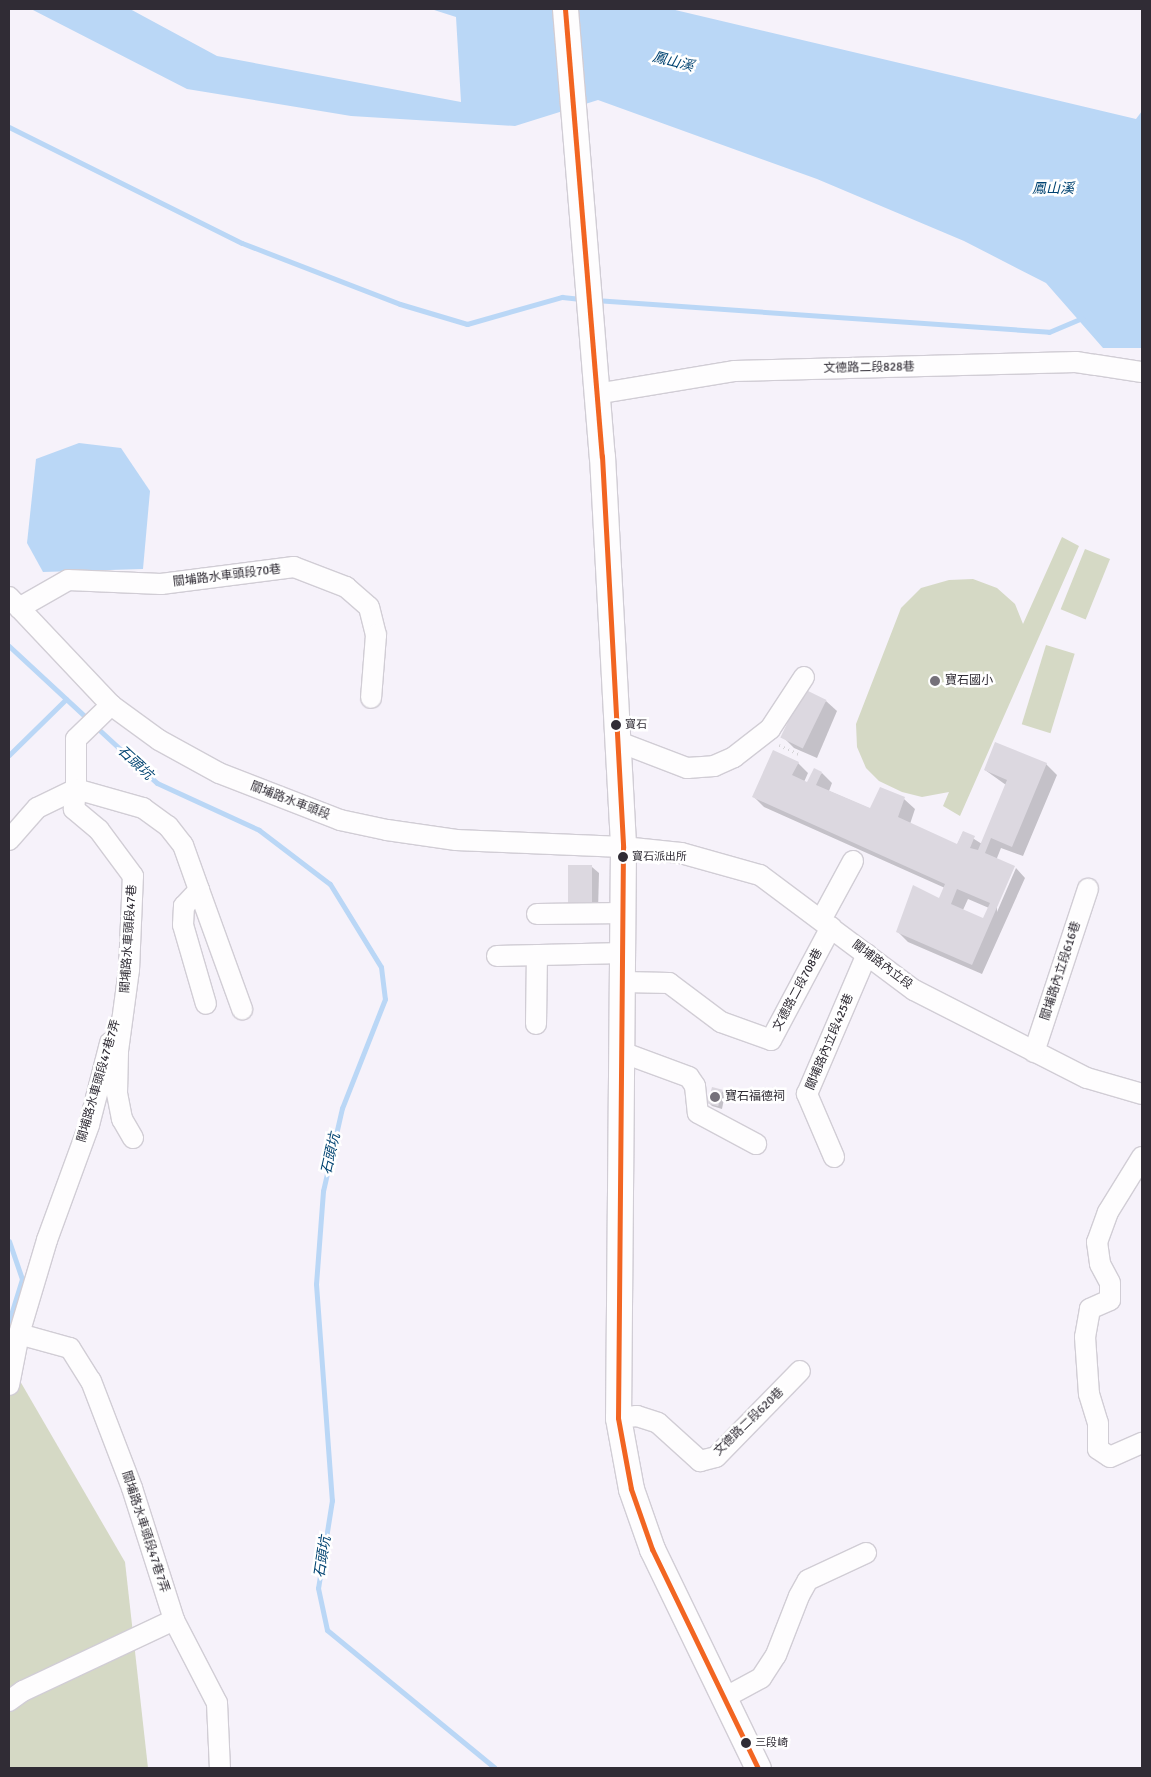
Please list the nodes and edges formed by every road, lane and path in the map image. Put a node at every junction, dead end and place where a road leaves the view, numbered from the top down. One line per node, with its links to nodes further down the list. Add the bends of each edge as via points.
1 (565, 9): 3 (main road)
2 (1142, 372): 3 (street, 文德路二段828巷, via 1076,362 736,371)
3 (596, 394): 8 (main road)
4 (14, 602): 6 (street, 關埔路水車頭段70巷, via 68,580 161,584 294,567 346,587 369,607 376,635); 7 (street, 關埔路水車頭段)
5 (804, 677): 8 (street, via 770,729 734,757 714,766 686,768)
6 (371, 698)
7 (111, 704): 9 (street, 關埔路水車頭段47巷, via 76,739); 11 (street, 關埔路水車頭段, via 159,740 219,773 340,820 456,840)
8 (619, 742): 11 (main road)
9 (76, 789): 10 (street, via 37,808); 14 (street, via 143,808 168,826 183,846); 22 (street, 關埔路水車頭段47巷, via 74,809 99,830 133,876)
10 (9, 840)
11 (623, 847): 15 (main road); 17 (street, 關埔路內立段, via 681,853 760,875)
12 (853, 861): 17 (street)
13 (1088, 889): 27 (street, 關埔路內立段616巷)
14 (199, 890): 24 (street, via 184,906 183,925); 25 (street)
15 (624, 913): 16 (street); 18 (main road)
16 (537, 914)
17 (826, 924): 19 (street, 關埔路內立段); 23 (street, 文德路二段708巷, via 771,1040 721,1022 669,983)
18 (624, 953): 20 (street); 23 (main road)
19 (867, 954): 27 (street, 關埔路內立段, via 914,990); 32 (street, 關埔路內立段425巷, via 807,1094)
20 (537, 955): 21 (street); 26 (street)
21 (497, 956)
22 (129, 970): 30 (street, 關埔路水車頭段47巷, via 118,1051 117,1093 122,1119); 34 (street, 關埔路水車頭段47巷7弄, via 89,1125 47,1240)
23 (624, 982): 28 (main road)
24 (206, 1004)
25 (242, 1009)
26 (536, 1024)
27 (1034, 1052): 29 (street, 關埔路內立段, via 1087,1078)
28 (624, 1053): 31 (street, via 689,1077 695,1086 698,1113); 37 (main road)
29 (1142, 1094)
30 (134, 1138)
31 (756, 1144)
32 (834, 1157)
33 (1142, 1157): 38 (street, via 1108,1212 1097,1242 1100,1264 1110,1284 1110,1300 1090,1309 1085,1337 1089,1394 1098,1423 1098,1449 1110,1457)
34 (19, 1334): 36 (street, 關埔路水車頭段47巷7弄); 40 (street, 關埔路水車頭段47巷7弄, via 70,1348 91,1382 132,1488)
35 (800, 1371): 37 (street, 文德路二段620巷, via 716,1457 700,1461 658,1423 637,1416)
36 (9, 1385)
37 (618, 1418): 41 (main road, via 631,1489 652,1548)
38 (1142, 1443)
39 (866, 1553): 41 (street, via 808,1580 798,1596 776,1655 761,1678)
40 (174, 1620): 42 (street, via 23,1691); 43 (street, 關埔路水車頭段47巷7弄, via 217,1703)
41 (724, 1698): 44 (main road)
42 (9, 1701)
43 (220, 1768)
44 (758, 1768)

